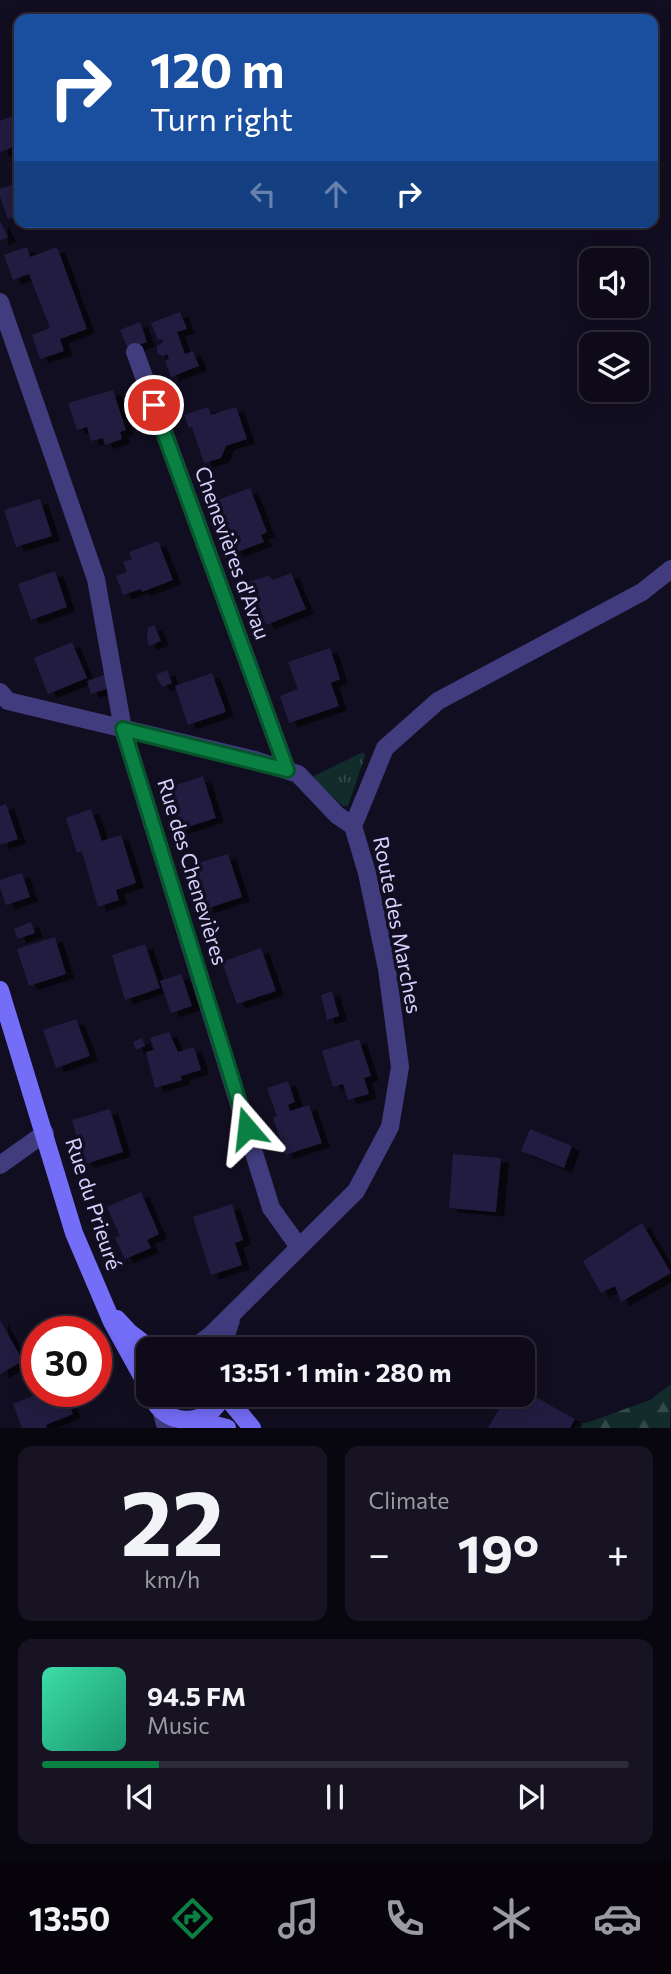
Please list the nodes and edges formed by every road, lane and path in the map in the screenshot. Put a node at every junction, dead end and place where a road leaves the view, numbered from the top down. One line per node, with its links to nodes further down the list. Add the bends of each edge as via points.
1 (0, 302): 5 (street, Rue des Chenevières, via 96,579)
2 (135, 352): 6 (street, Chenevières d'Avau)
3 (671, 569): 7 (street, Route des Marches, via 642,592 438,701 385,748)
4 (0, 692): 5 (street, via 8,701)
5 (123, 729): 6 (street); 11 (street, Rue des Chenevières, via 271,1208)
6 (287, 770): 7 (street, via 298,774)
7 (353, 826): 11 (street, Route des Marches, via 387,969 400,1068 390,1127 356,1191)
8 (0, 990): 9 (main road, Rue du Prieuré)
9 (45, 1133): 10 (street, Rue du Prieuré); 12 (main road, Rue du Prieuré, via 74,1233)
10 (0, 1166)
11 (299, 1247): 13 (street, Route des Marches)
12 (97, 1290): 16 (main road, Rue du Prieuré); 17 (main road, Rue du Prieuré)
13 (234, 1313): 14 (street, Route des Marches); 15 (street, Route des Marches)
14 (208, 1337)
15 (225, 1337)
16 (136, 1338)
17 (136, 1366)
18 (215, 1407): 21 (main road)
19 (234, 1407): 23 (main road)
20 (164, 1420): 21 (main road)
21 (189, 1424): 22 (main road)
22 (227, 1428)
23 (252, 1428)

